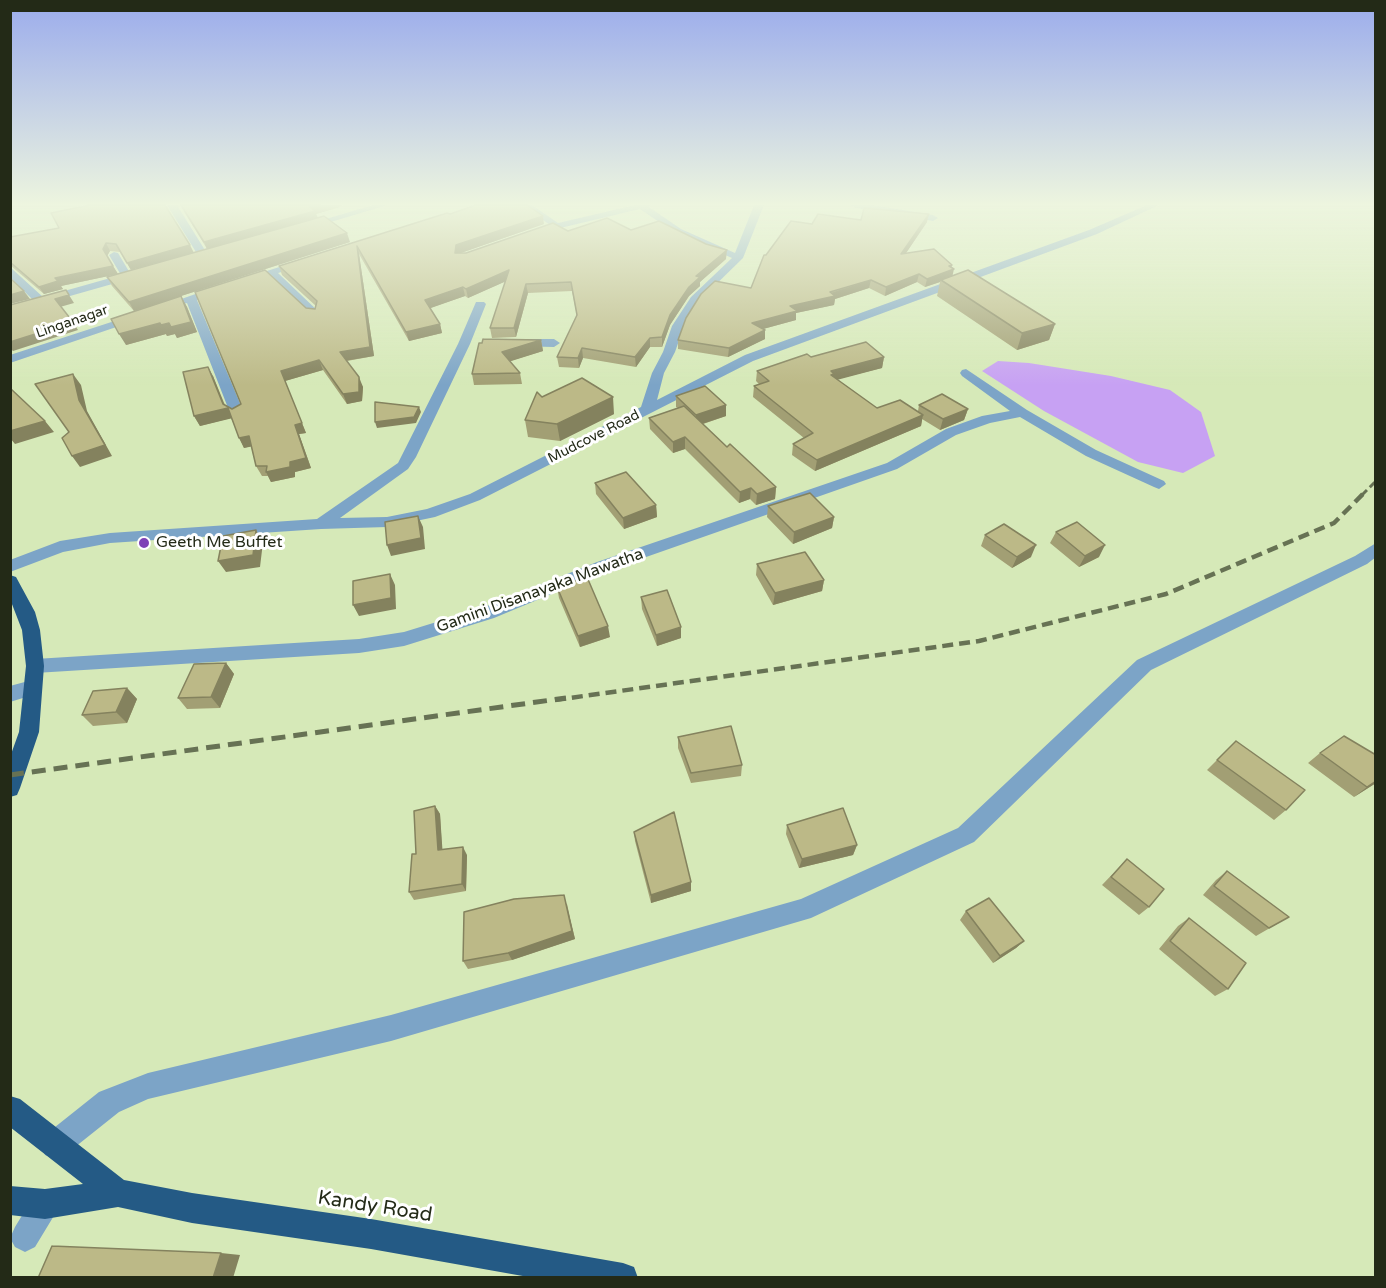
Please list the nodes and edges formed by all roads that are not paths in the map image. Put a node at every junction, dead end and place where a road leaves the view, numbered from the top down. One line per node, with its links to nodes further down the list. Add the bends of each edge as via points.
1 (120, 265): 8 (street)
2 (292, 265): 7 (street, Linganagar)
3 (731, 265): 18 (street, via 695,299 678,326)
4 (1002, 265): 18 (street, Mudcove Road, via 748,358)
5 (10, 270): 10 (street)
6 (149, 270): 8 (street)
7 (270, 272): 9 (street, Linganagar); 13 (street)
8 (127, 277): 10 (street)
9 (191, 298): 16 (street, Linganagar); 19 (street)
10 (41, 301): 12 (street)
11 (480, 304): 22 (street, via 469,344 403,466)
12 (10, 310)
13 (315, 314)
14 (554, 343): 15 (street)
15 (509, 344)
16 (10, 359)
17 (966, 373): 20 (street)
18 (647, 410): 22 (street, Mudcove Road, via 475,497 430,513 387,522)
19 (237, 413)
20 (1022, 413): 21 (street, via 1091,453); 26 (street, Gamini Disanayaka Mawatha, via 987,419 951,432 892,466 603,566 488,613 404,639 359,646)
21 (1160, 484)
22 (321, 524): 24 (street, Mudcove Road, via 110,538 60,547)
23 (1376, 548): 31 (street, via 1361,561 1144,665 966,835 803,910 391,1028 148,1086 109,1102)
24 (10, 566)
25 (10, 581): 26 (highway, via 31,630)
26 (35, 666): 27 (highway)
27 (32, 687): 28 (street); 29 (highway, via 29,732)
28 (10, 694)
29 (10, 788)
30 (10, 1109): 31 (highway, Kandy Road)
31 (55, 1145): 32 (highway, Kandy Road)
32 (118, 1193): 34 (highway, Kandy Road); 36 (highway, Kandy Road)
33 (10, 1200): 34 (highway, Kandy Road)
34 (45, 1204): 35 (street)
35 (25, 1237)
36 (624, 1278)

